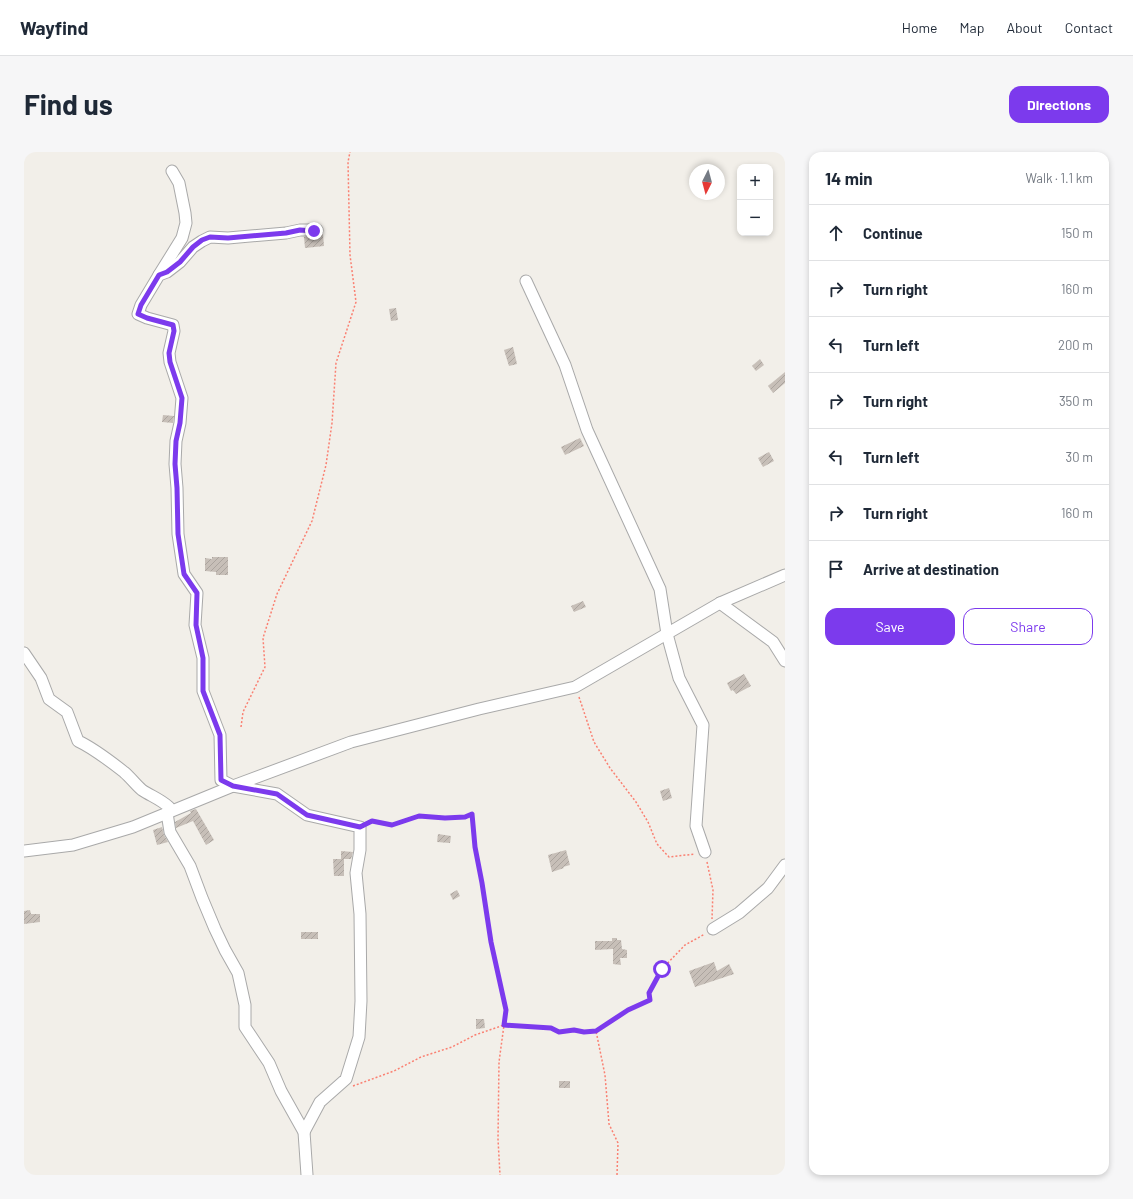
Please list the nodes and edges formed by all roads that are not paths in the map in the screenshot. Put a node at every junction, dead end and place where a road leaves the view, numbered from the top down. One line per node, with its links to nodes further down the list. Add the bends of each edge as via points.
1 (172, 171): 3 (street, via 179,183 186,223 182,238)
2 (317, 230): 3 (street, via 228,238 210,237 193,247 167,272)
3 (159, 275): 10 (street, via 138,314 173,325 169,357 182,398 175,464 178,534 184,574 197,593 196,625 203,658 203,691 220,735 221,780)
4 (526, 281): 7 (street, via 565,365 587,430 660,589)
5 (785, 575): 6 (street)
6 (720, 603): 7 (street); 9 (street, via 773,642)
7 (667, 634): 10 (street, via 575,688 351,742); 13 (street, via 679,678 702,725 696,826)
8 (24, 653): 11 (street, via 41,678 48,699 67,712 78,740 92,747 142,790 169,806)
9 (785, 660)
10 (233, 786): 11 (street); 16 (street, via 277,794 307,815 360,827 356,873 360,914 359,1037 346,1080 320,1102)
11 (166, 813): 12 (street, via 73,845); 16 (street, via 170,832 190,866 215,929 238,973 245,1005 245,1028 269,1063 281,1092)
12 (24, 851)
13 (705, 852)
14 (785, 865): 15 (street, via 768,888 739,914)
15 (713, 929)
16 (304, 1132): 17 (street)
17 (307, 1175)

